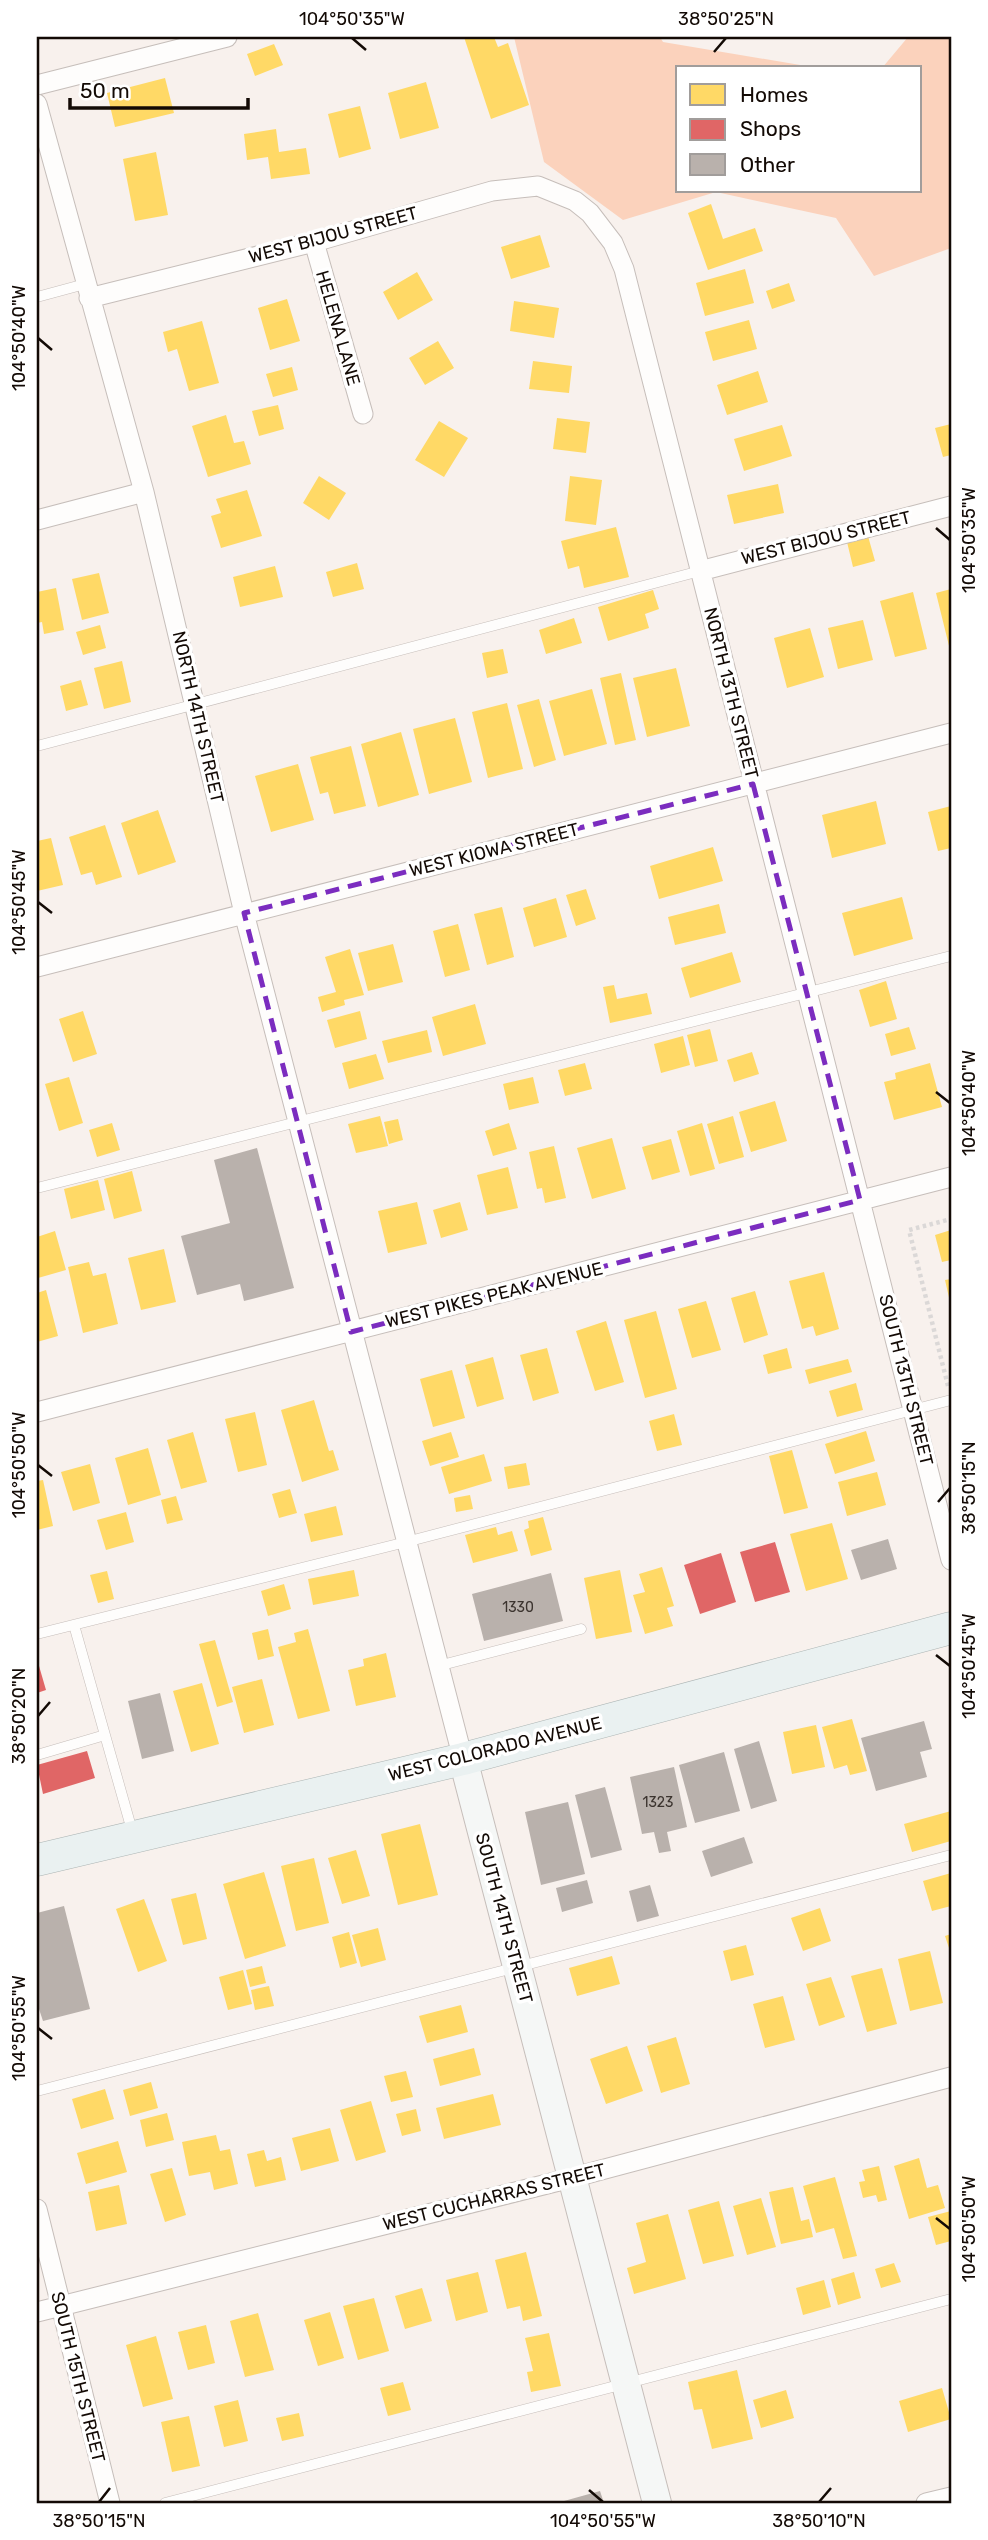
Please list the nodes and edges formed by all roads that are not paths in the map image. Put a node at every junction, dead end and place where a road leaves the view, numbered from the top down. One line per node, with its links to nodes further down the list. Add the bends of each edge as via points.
1 (227, 37): 2 (street)
2 (37, 85)
3 (37, 104): 6 (street, NORTH 14TH STREET)
4 (575, 201): 5 (street, WEST BIJOU STREET, via 538,186 492,191); 12 (street, NORTH 13TH STREET, via 603,227 624,269)
5 (314, 242): 6 (street, WEST BIJOU STREET); 8 (street, HELENA LANE)
6 (87, 291): 7 (lane); 9 (street, NORTH 14TH STREET)
7 (37, 297)
8 (363, 414)
9 (144, 492): 11 (street); 13 (street, NORTH 14TH STREET)
10 (951, 506): 12 (street, WEST BIJOU STREET)
11 (37, 520)
12 (700, 571): 13 (lane); 16 (street, NORTH 13TH STREET)
13 (195, 705): 15 (lane); 17 (street, NORTH 14TH STREET)
14 (951, 733): 16 (street, WEST KIOWA STREET)
15 (37, 746)
16 (753, 784): 17 (street, WEST KIOWA STREET); 20 (street, NORTH 13TH STREET)
17 (244, 913): 19 (street, WEST KIOWA STREET); 21 (street, NORTH 14TH STREET)
18 (951, 956): 20 (lane)
19 (37, 967)
20 (807, 993): 21 (lane); 24 (street, NORTH 13TH STREET)
21 (298, 1122): 23 (lane); 25 (street, NORTH 14TH STREET)
22 (951, 1177): 24 (street, WEST PIKES PEAK AVENUE)
23 (37, 1188)
24 (860, 1200): 25 (street, WEST PIKES PEAK AVENUE); 27 (street, SOUTH 13TH STREET)
25 (351, 1332): 28 (street, WEST PIKES PEAK AVENUE); 29 (street, SOUTH 14TH STREET)
26 (951, 1400): 27 (lane)
27 (913, 1410): 29 (lane); 30 (street, SOUTH 13TH STREET)
28 (37, 1412)
29 (406, 1542): 31 (lane); 35 (street, SOUTH 14TH STREET)
30 (951, 1560)
31 (74, 1625): 34 (lane); 36 (lane)
32 (951, 1628): 38 (main road, WEST COLORADO AVENUE)
33 (581, 1629): 35 (lane)
34 (37, 1634)
35 (438, 1666): 38 (street, SOUTH 14TH STREET)
36 (105, 1735): 37 (lane); 39 (lane)
37 (37, 1755)
38 (463, 1759): 39 (main road, WEST COLORADO AVENUE); 42 (street, SOUTH 14TH STREET)
39 (134, 1837): 41 (main road, WEST COLORADO AVENUE)
40 (951, 1855): 42 (lane)
41 (37, 1860)
42 (516, 1966): 44 (lane); 45 (street, SOUTH 14TH STREET)
43 (951, 2077): 45 (street, WEST CUCHARRAS STREET)
44 (37, 2091)
45 (571, 2178): 48 (street, WEST CUCHARRAS STREET); 50 (street, SOUTH 14TH STREET)
46 (37, 2209): 48 (street, SOUTH 15TH STREET)
47 (951, 2299): 50 (lane)
48 (60, 2307): 49 (street, WEST CUCHARRAS STREET); 52 (street, SOUTH 15TH STREET)
49 (37, 2312)
50 (625, 2384): 53 (lane); 54 (street, SOUTH 14TH STREET)
51 (951, 2497): 55 (street)
52 (110, 2503)
53 (165, 2503)
54 (657, 2503)
55 (926, 2503)

